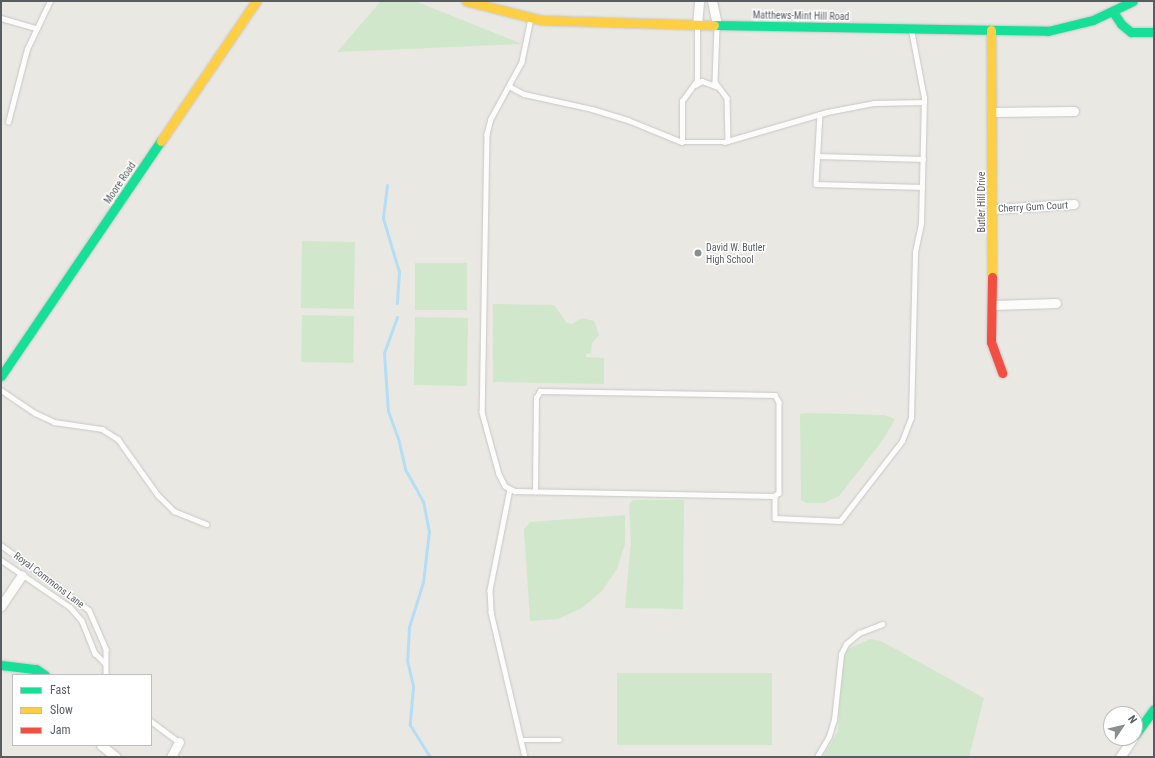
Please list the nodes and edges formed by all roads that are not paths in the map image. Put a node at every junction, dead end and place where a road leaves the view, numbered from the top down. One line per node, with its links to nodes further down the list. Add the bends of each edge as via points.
1 (50, 1): 12 (lane)
2 (256, 1): 34 (street, Moore Road)
3 (466, 1): 9 (street, Matthews-Mint Hill Road)
4 (699, 1): 10 (street)
5 (712, 1): 11 (street)
6 (1133, 1): 7 (street, Matthews-Mint Hill Road)
7 (1113, 12): 14 (street, Matthews-Mint Hill Road, via 1093,20 1048,31); 15 (street, via 1121,24 1131,32)
8 (1, 18): 12 (lane)
9 (531, 18): 10 (street, Matthews-Mint Hill Road, via 566,22); 17 (lane, via 522,62)
10 (697, 25): 11 (street, Matthews-Mint Hill Road); 16 (lane)
11 (717, 25): 13 (street, Matthews-Mint Hill Road); 18 (lane, via 714,82)
12 (37, 28): 23 (lane, via 27,49)
13 (910, 29): 14 (street, Matthews-Mint Hill Road); 19 (lane)
14 (991, 30): 21 (street, Butler Hill Drive)
15 (1154, 32)
16 (695, 85): 18 (lane, via 702,81); 25 (lane, via 685,94 682,101)
17 (509, 86): 25 (lane, via 524,94 628,120); 36 (lane, via 491,119 487,134 482,412 499,474 505,486)
18 (718, 87): 24 (lane, via 727,98)
19 (924, 102): 22 (lane, via 874,104); 27 (lane)
20 (1074, 111): 21 (street)
21 (993, 112): 30 (street, Butler Hill Drive)
22 (820, 114): 24 (lane); 26 (lane)
23 (8, 122)
24 (728, 141): 25 (lane)
25 (682, 142)
26 (817, 156): 27 (lane); 28 (lane, via 816,184 819,186)
27 (923, 159): 28 (lane)
28 (922, 187): 38 (lane, via 922,223 915,252 911,418 908,430 840,520 775,518)
29 (1074, 204): 30 (street, Cherry Gum Court)
30 (993, 209): 32 (street, Butler Hill Drive)
31 (1056, 303): 32 (street)
32 (992, 305): 33 (street, Butler Hill Drive, via 991,342)
33 (1002, 373)
34 (1, 376)
35 (1, 390): 39 (lane, via 35,413 54,422 102,429 118,439 158,495 174,511)
36 (510, 489): 37 (lane); 53 (lane, via 490,590 491,612)
37 (535, 492): 38 (lane); 38 (lane, via 536,398 540,391 775,395 778,398 779,410 779,494)
38 (775, 496)
39 (206, 524)
40 (1, 545): 42 (lane, Royal Commons Lane)
41 (1, 560): 43 (lane, Royal Commons Lane)
42 (28, 564): 43 (lane); 46 (lane, Royal Commons Lane, via 88,610 103,638 106,649)
43 (22, 575): 44 (street); 46 (lane, Royal Commons Lane, via 70,607 82,621 95,653)
44 (1, 606)
45 (882, 624): 61 (lane, via 859,634 846,644 841,654 834,720 829,736)
46 (105, 663): 49 (lane, Royal Commons Lane)
47 (1, 665): 48 (street, via 36,669)
48 (44, 674)
49 (106, 674)
50 (1154, 709): 52 (street)
51 (152, 722): 55 (lane)
52 (1143, 724)
53 (521, 740): 54 (lane); 60 (lane)
54 (560, 740)
55 (179, 742): 59 (street)
56 (102, 746): 58 (street)
57 (1128, 746): 62 (street)
58 (116, 757)
59 (171, 757)
60 (525, 757)
61 (817, 757)
62 (1120, 757)

